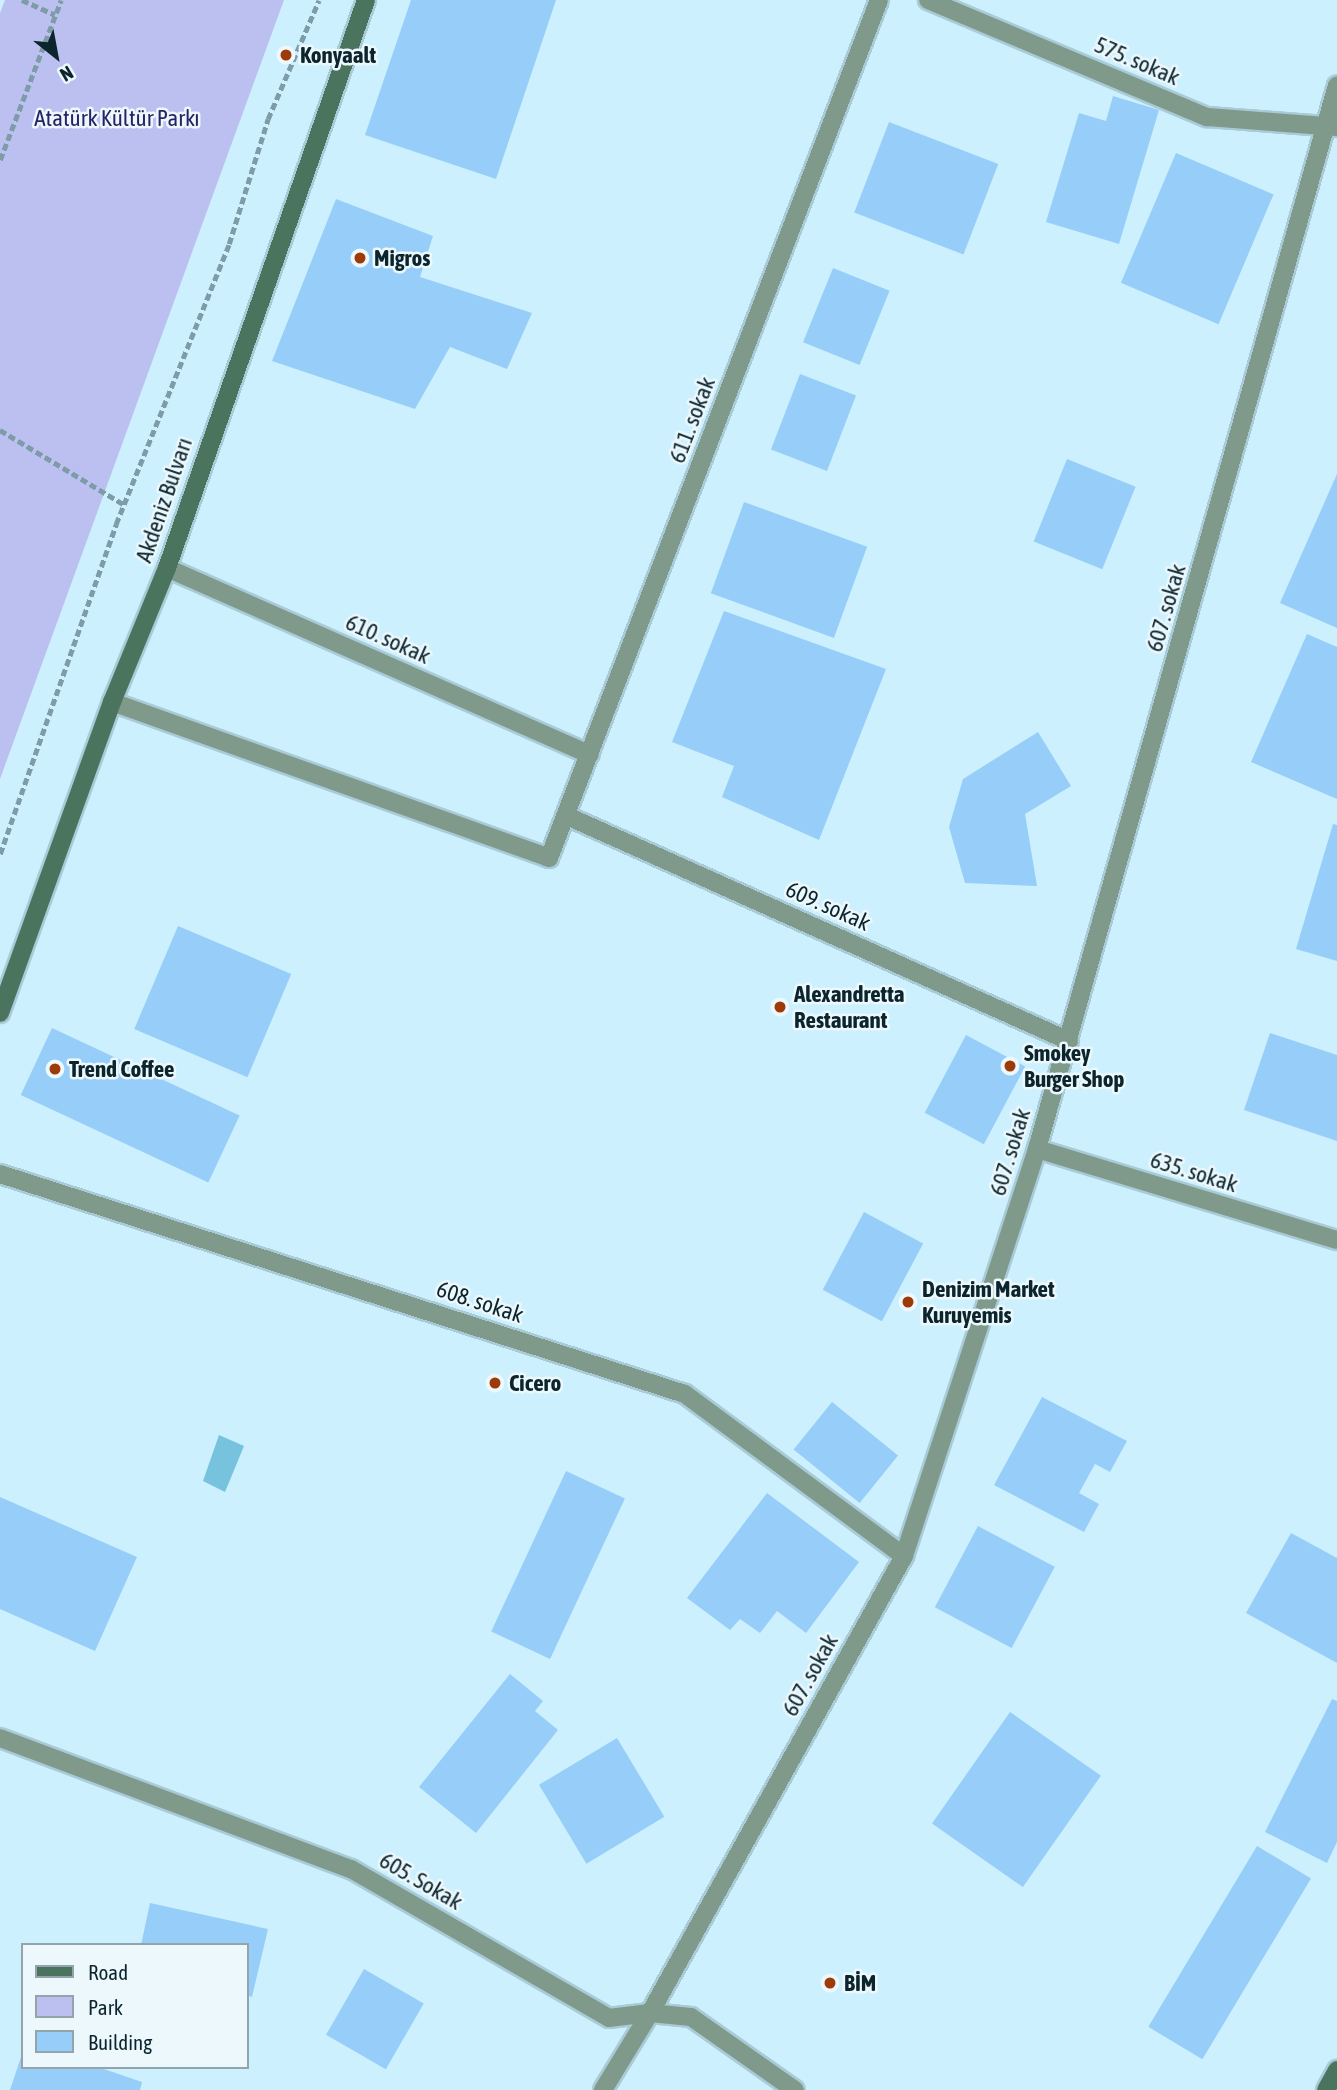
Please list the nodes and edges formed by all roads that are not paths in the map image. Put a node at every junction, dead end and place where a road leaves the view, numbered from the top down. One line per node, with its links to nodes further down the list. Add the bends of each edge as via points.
1 (366, 0): 6 (main road, Akdeniz Bulvarı)
2 (879, 0): 8 (street, 611. sokak)
3 (928, 0): 5 (street, 575. sokak, via 1207,117)
4 (1337, 85): 5 (street, 607. sokak)
5 (1332, 127): 11 (street, 607. sokak)
6 (167, 568): 7 (main road, Akdeniz Bulvarı); 8 (street, 610. sokak)
7 (112, 702): 9 (street, 611. sokak, via 550,858); 10 (main road, Akdeniz Bulvarı)
8 (590, 755): 9 (street, 611. sokak)
9 (566, 816): 11 (street, 609. sokak)
10 (0, 1013)
11 (1069, 1041): 12 (street, 607. sokak)
12 (1037, 1149): 14 (street, 635. sokak); 15 (street, 607. sokak)
13 (0, 1174): 15 (street, 608. sokak, via 685,1394)
14 (1337, 1240)
15 (904, 1556): 17 (street, 607. sokak)
16 (0, 1738): 17 (street, 605. Sokak, via 351,1868 609,2018)
17 (650, 2013): 19 (street, 607. sokak); 20 (street, 605. Sokak, via 691,2017)
18 (1337, 2070): 21 (main road)
19 (603, 2090)
20 (795, 2090)
21 (1326, 2090)

